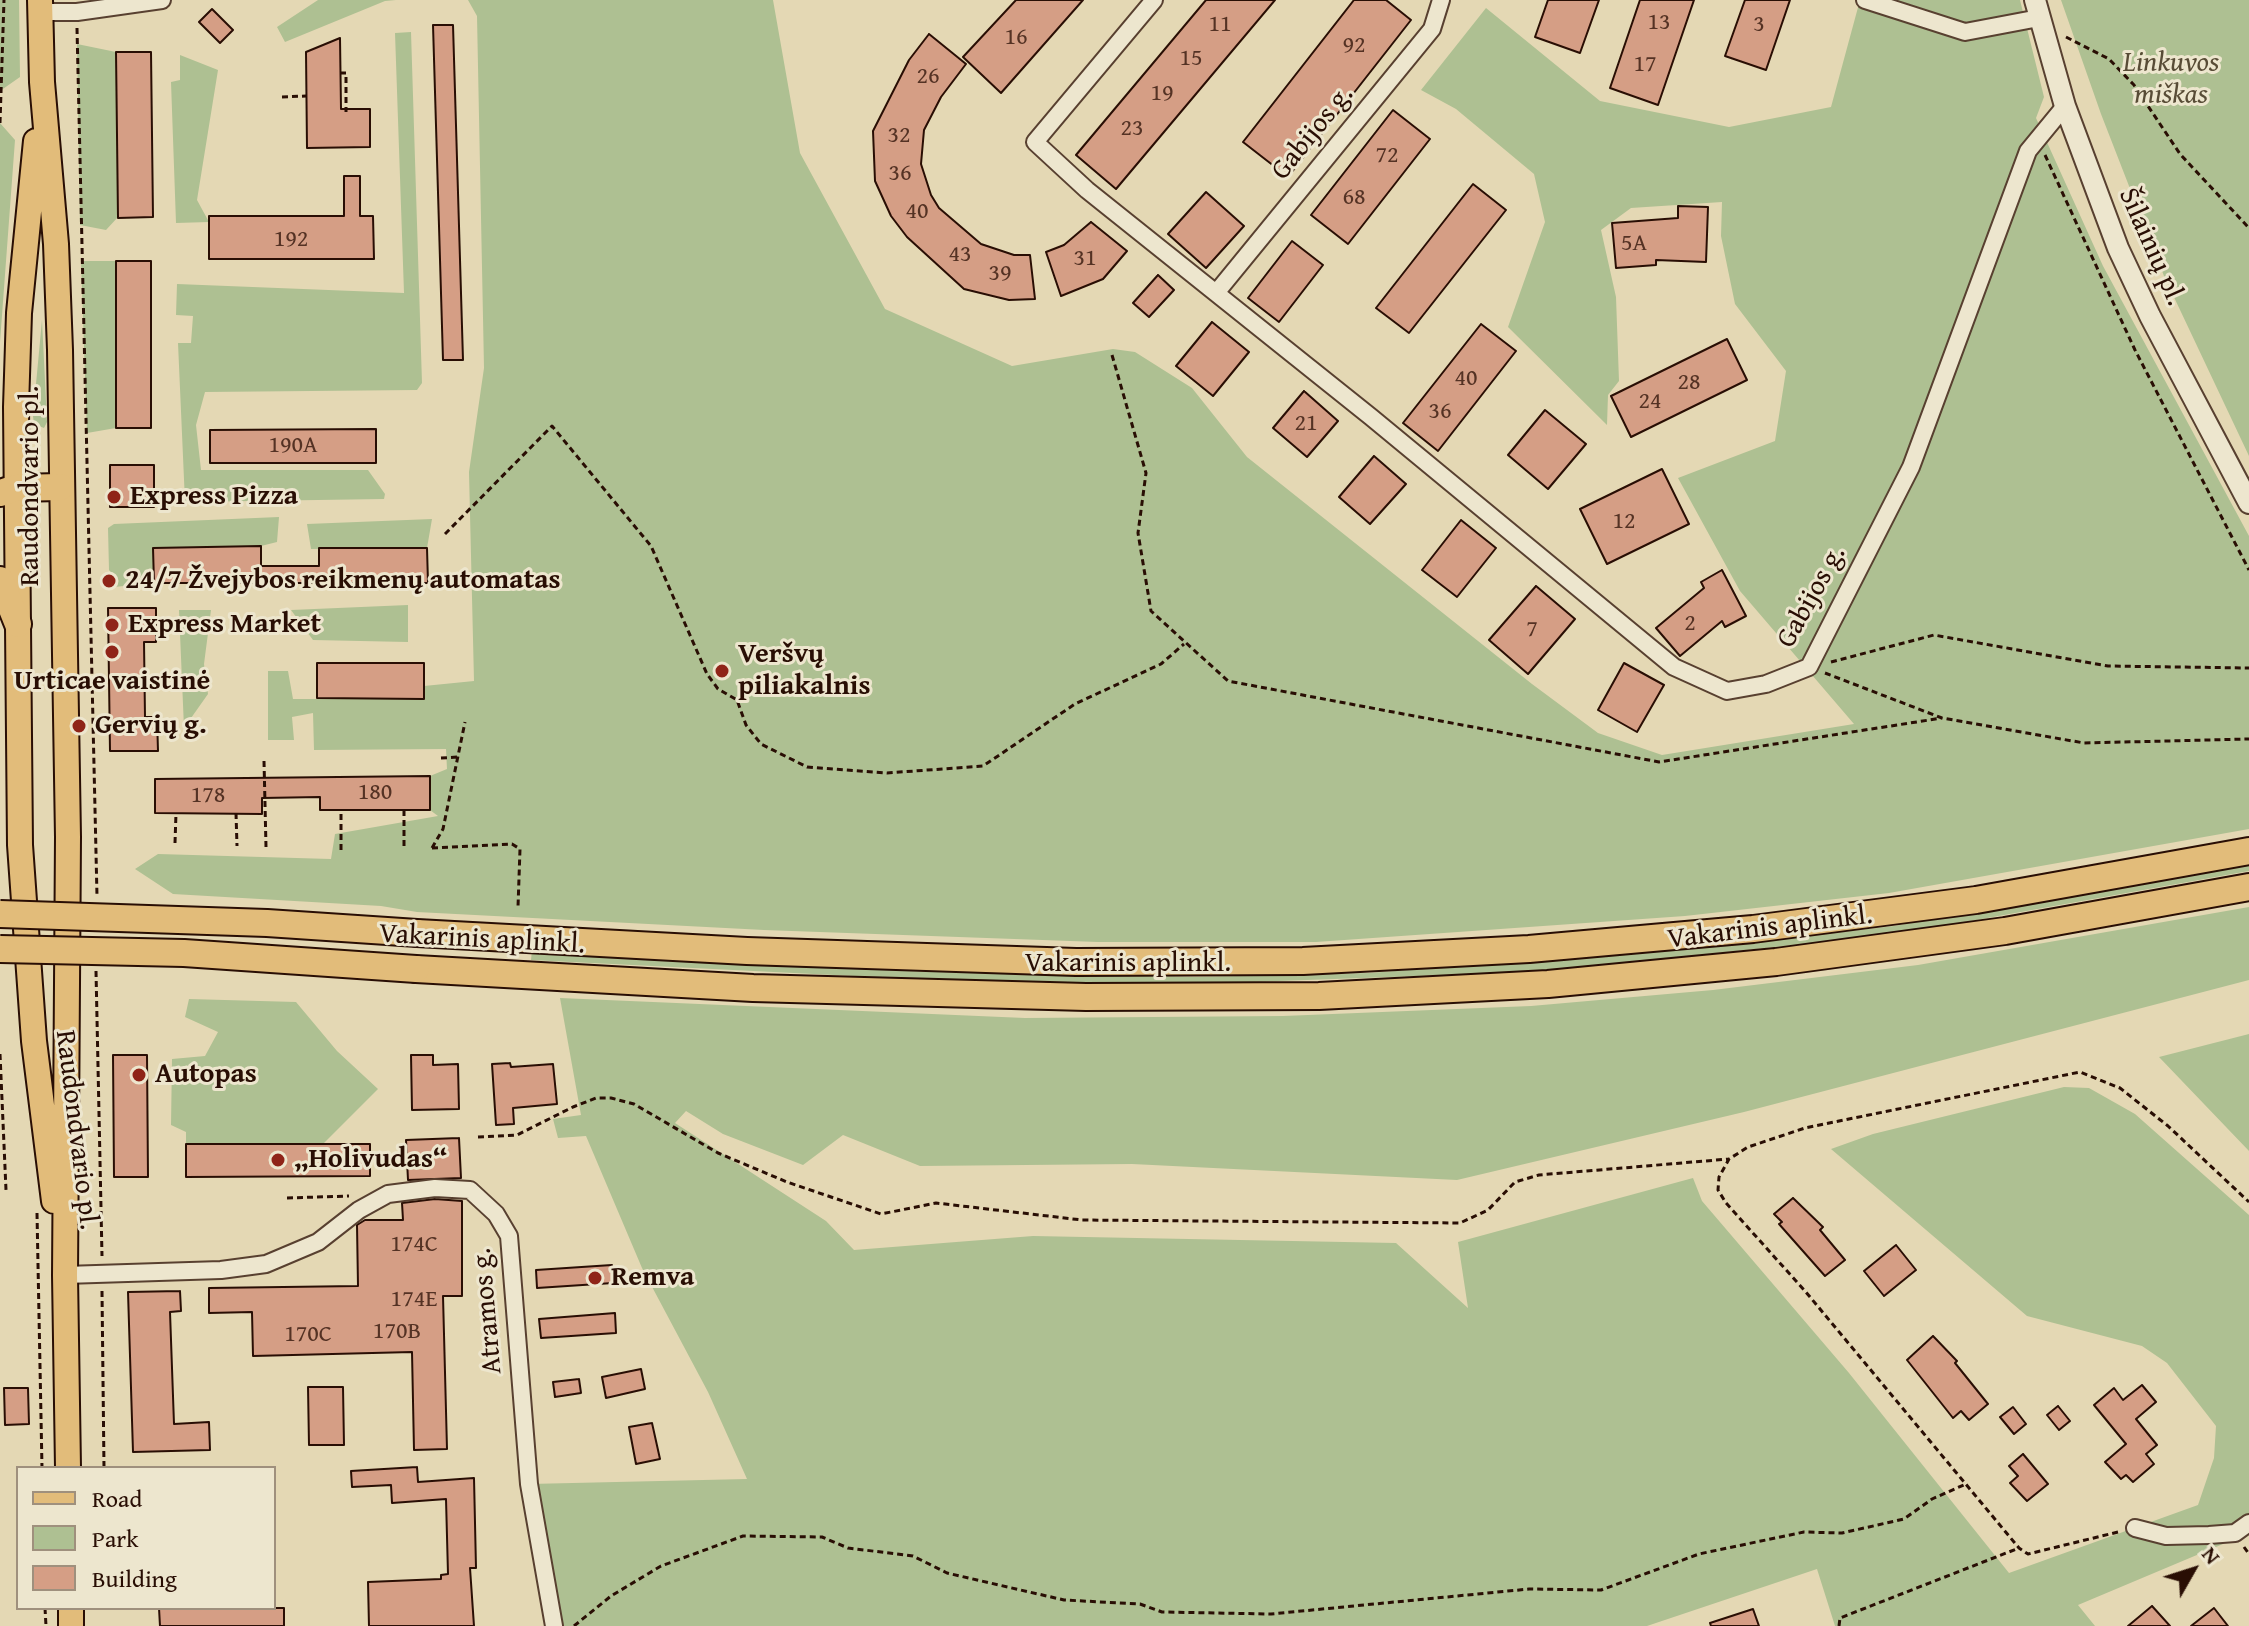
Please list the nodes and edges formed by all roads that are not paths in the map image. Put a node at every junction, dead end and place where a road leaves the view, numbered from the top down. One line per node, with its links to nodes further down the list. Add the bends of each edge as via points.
1 (162, 0): 5 (street, via 77,12)
2 (1154, 0): 9 (street, Gabijos g., via 1035,142)
3 (1441, 0): 9 (street, Gabijos g., via 1432,29)
4 (1865, 0): 6 (street, via 1965,32)
5 (40, 6): 7 (main road, Raudondvario pl.)
6 (2037, 9): 8 (street, Šilainių pl.)
7 (42, 82): 10 (main road, Raudondvario pl., via 56,244); 11 (main road, Raudondvario pl.)
8 (2065, 106): 9 (street, Gabijos g., via 2028,151 1911,467 1809,667 1766,684 1727,691 1674,667); 12 (street, Šilainių pl., via 2131,275)
9 (1216, 293)
10 (60, 487): 11 (highway); 19 (main road, Raudondvario pl., via 70,1033)
11 (8, 490): 14 (main road, Raudondvario pl.)
12 (2249, 503)
13 (0, 580): 14 (highway)
14 (18, 624): 19 (main road, Raudondvario pl., via 20,845 32,1011)
15 (2249, 851): 17 (highway, Vakarinis aplinkl., bridge, via 1976,900 1753,929 1529,949 1303,961 1076,962 747,951 267,923)
16 (2249, 887): 18 (highway, Vakarinis aplinkl., bridge, via 2005,931 1776,962 1548,984 1319,996 1086,997 753,988 184,953)
17 (0, 914)
18 (0, 949)
19 (65, 1275): 20 (main road, Raudondvario pl.); 23 (street, Atramos g., via 266,1264 318,1242 388,1194 470,1190 496,1214 509,1236 529,1484)
20 (68, 1466)
21 (2249, 1523): 22 (street, via 2235,1533 2209,1535 2166,1536)
22 (2135, 1528)
23 (554, 1626)

